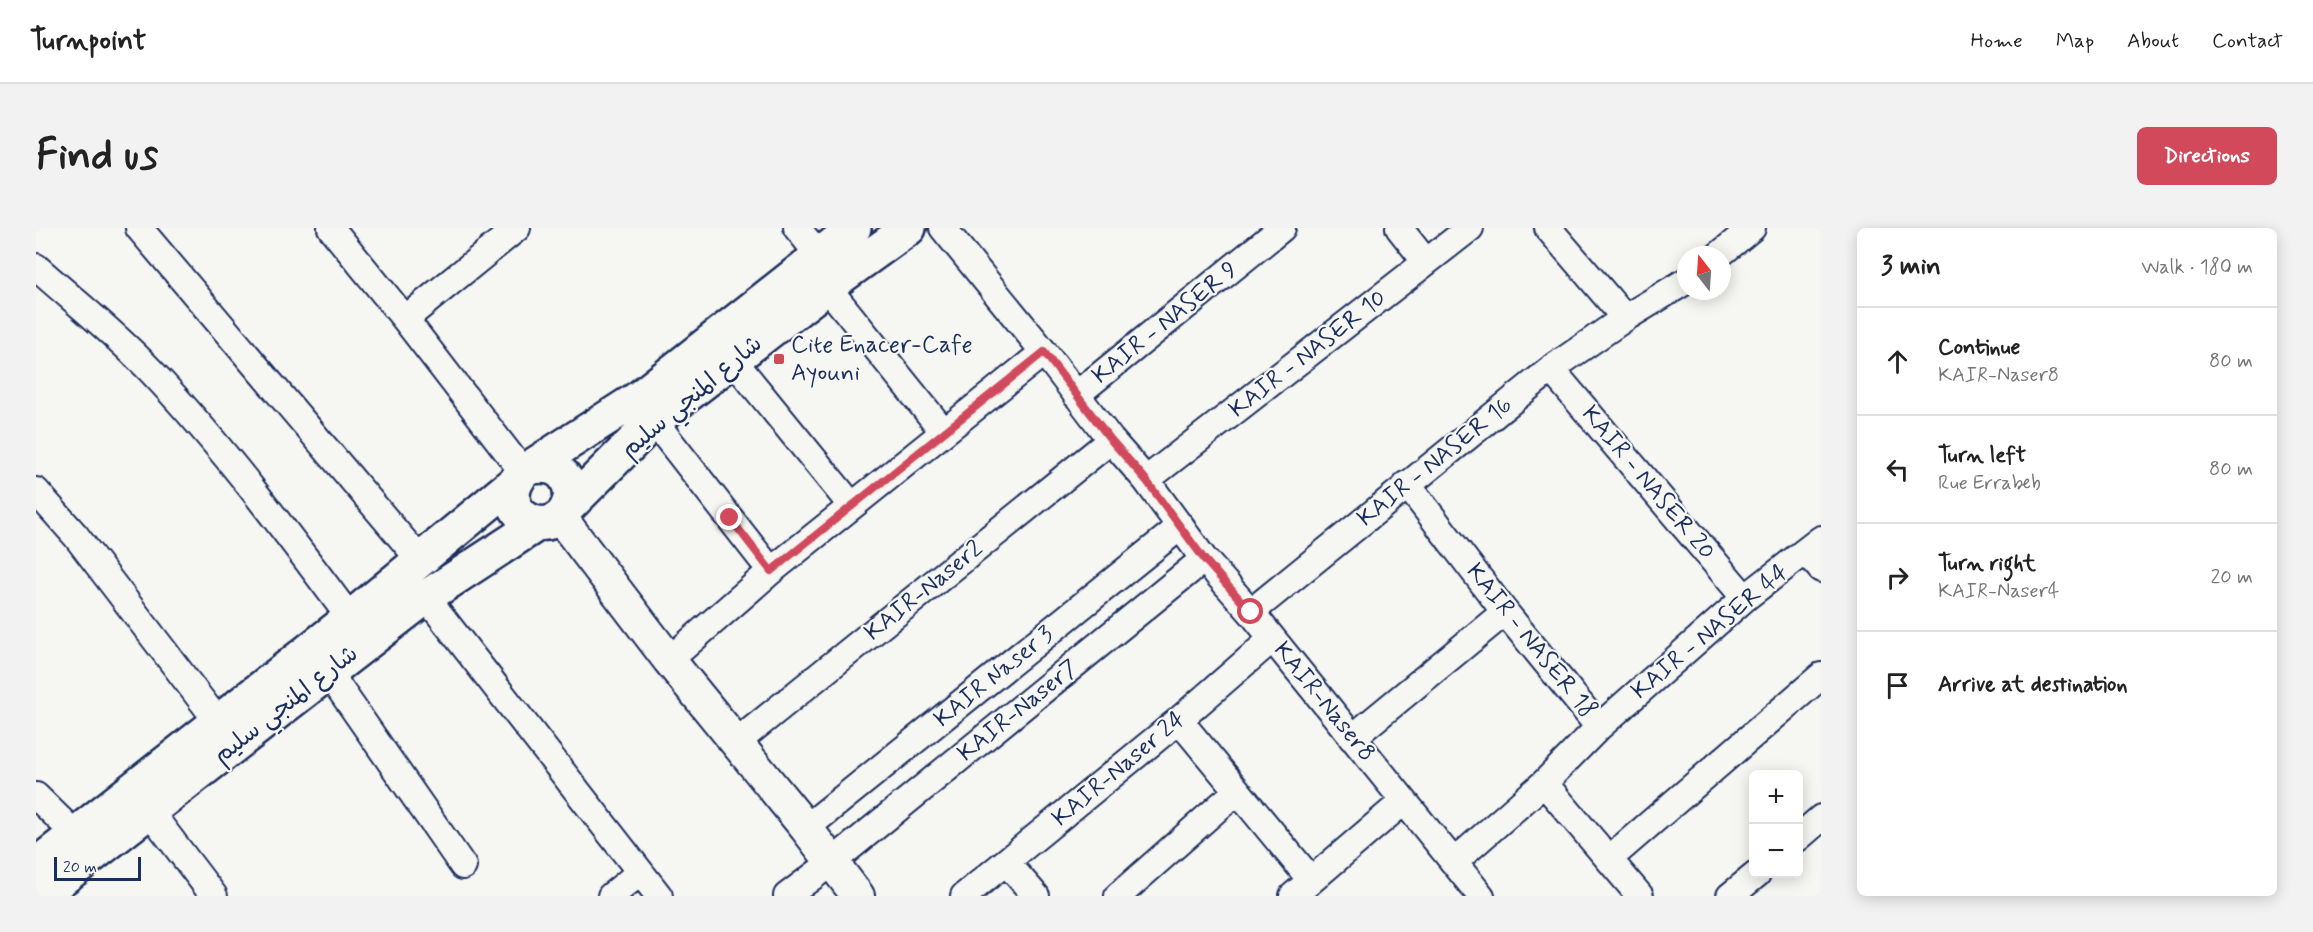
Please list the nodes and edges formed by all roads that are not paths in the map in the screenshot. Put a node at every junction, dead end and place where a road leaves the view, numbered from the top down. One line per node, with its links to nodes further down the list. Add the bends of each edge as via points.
1 (139, 228): 37 (street)
2 (331, 228): 20 (street)
3 (517, 228): 20 (street)
4 (797, 228): 14 (street)
5 (854, 228): 14 (main road, شارع المنجي سليم)
6 (909, 228): 18 (main road, شارع المنجي سليم)
7 (943, 228): 21 (street, KAIR-Naser8)
8 (1282, 228): 24 (street, KAIR - NASER 9)
9 (1399, 228): 15 (street)
10 (1470, 228): 15 (street, KAIR - NASER 10)
11 (1548, 228): 19 (street)
12 (1752, 228): 13 (street)
13 (1730, 246)
14 (819, 255): 28 (main road, شارع المنجي سليم, via 640,397)
15 (1426, 262): 29 (street, KAIR - NASER 10)
16 (38, 274): 43 (street, via 149,369 205,430)
17 (1677, 286): 19 (street, KAIR - NASER 16)
18 (827, 287): 22 (main road, شارع المنجي سليم); 26 (street)
19 (1625, 318): 23 (street, KAIR - NASER 16)
20 (405, 320): 28 (street)
21 (1044, 352): 24 (street, KAIR-Naser8); 26 (street)
22 (733, 360): 25 (main road, شارع المنجي سليم); 32 (street)
23 (1551, 369): 30 (street, KAIR - NASER 16); 40 (street, KAIR - NASER 20)
24 (1076, 395): 27 (street, KAIR-Naser8)
25 (654, 421): 33 (main road, شارع المنجي سليم); 38 (street)
26 (944, 432): 32 (street)
27 (1111, 440): 29 (street, KAIR-Naser8); 52 (street, KAIR-Naser2)
28 (524, 473): 33 (main road, via 513,492 519,513 528,520); 33 (main road, via 545,466 565,476 571,498); 37 (main road, شارع المنجي سليم)
29 (1146, 480): 34 (street, KAIR-Naser8)
30 (1407, 484): 41 (street, KAIR - NASER 16); 42 (street, KAIR - NASER 18)
31 (36, 491): 49 (street, via 76,536)
32 (852, 506): 38 (street)
33 (555, 516): 39 (main road, شارع المنجي سليم); 45 (street)
34 (1181, 526): 36 (street, KAIR-Naser8); 59 (street, KAIR Naser 3)
35 (1816, 553): 40 (street, KAIR - NASER 44)
36 (1204, 559): 41 (street, KAIR-Naser8); 63 (street, KAIR-Naser7)
37 (421, 561): 43 (main road, شارع المنجي سليم)
38 (771, 571): 45 (street)
39 (426, 597): 46 (main road, شارع المنجي سليم); 68 (street)
40 (1745, 598): 50 (street, KAIR - NASER 44)
41 (1251, 612): 44 (street, KAIR-Naser8)
42 (1505, 612): 50 (street, KAIR - NASER 18); 51 (street)
43 (350, 618): 49 (main road, شارع المنجي سليم)
44 (1272, 639): 48 (street, KAIR-Naser 24); 51 (street, KAIR-Naser8)
45 (669, 660): 52 (street)
46 (328, 672): 57 (main road, شارع المنجي سليم); 67 (street)
47 (1821, 676): 62 (street)
48 (1179, 720): 54 (street); 64 (street, KAIR-Naser 24)
49 (219, 723): 60 (main road, شارع المنجي سليم)
50 (1599, 727): 53 (street, KAIR - NASER 18)
51 (1352, 738): 56 (street, KAIR-Naser8)
52 (736, 742): 59 (street)
53 (1544, 783): 62 (street); 65 (street, KAIR - NASER 18)
54 (1237, 791): 70 (street); 79 (street)
55 (36, 796): 60 (street)
56 (1404, 801): 65 (street, KAIR-Naser8); 70 (street)
57 (150, 812): 71 (main road, شارع المنجي سليم); 72 (street)
58 (1821, 818): 61 (street)
59 (806, 828): 63 (street)
60 (75, 834): 66 (main road, شارع المنجي سليم)
61 (1803, 834)
62 (1609, 859): 81 (street)
63 (832, 862): 75 (street, KAIR-Naser7); 76 (street)
64 (1006, 862): 77 (street, KAIR-Naser 24); 78 (street)
65 (1454, 862): 80 (street, KAIR-Naser8)
66 (36, 865)
67 (464, 866)
68 (639, 873): 73 (street); 74 (street)
69 (1750, 878): 82 (street)
70 (1302, 888)
71 (40, 896)
72 (214, 896)
73 (611, 896)
74 (659, 896)
75 (787, 896)
76 (858, 896)
77 (963, 896)
78 (1036, 896)
79 (1118, 896)
80 (1481, 896)
81 (1640, 896)
82 (1730, 896)

